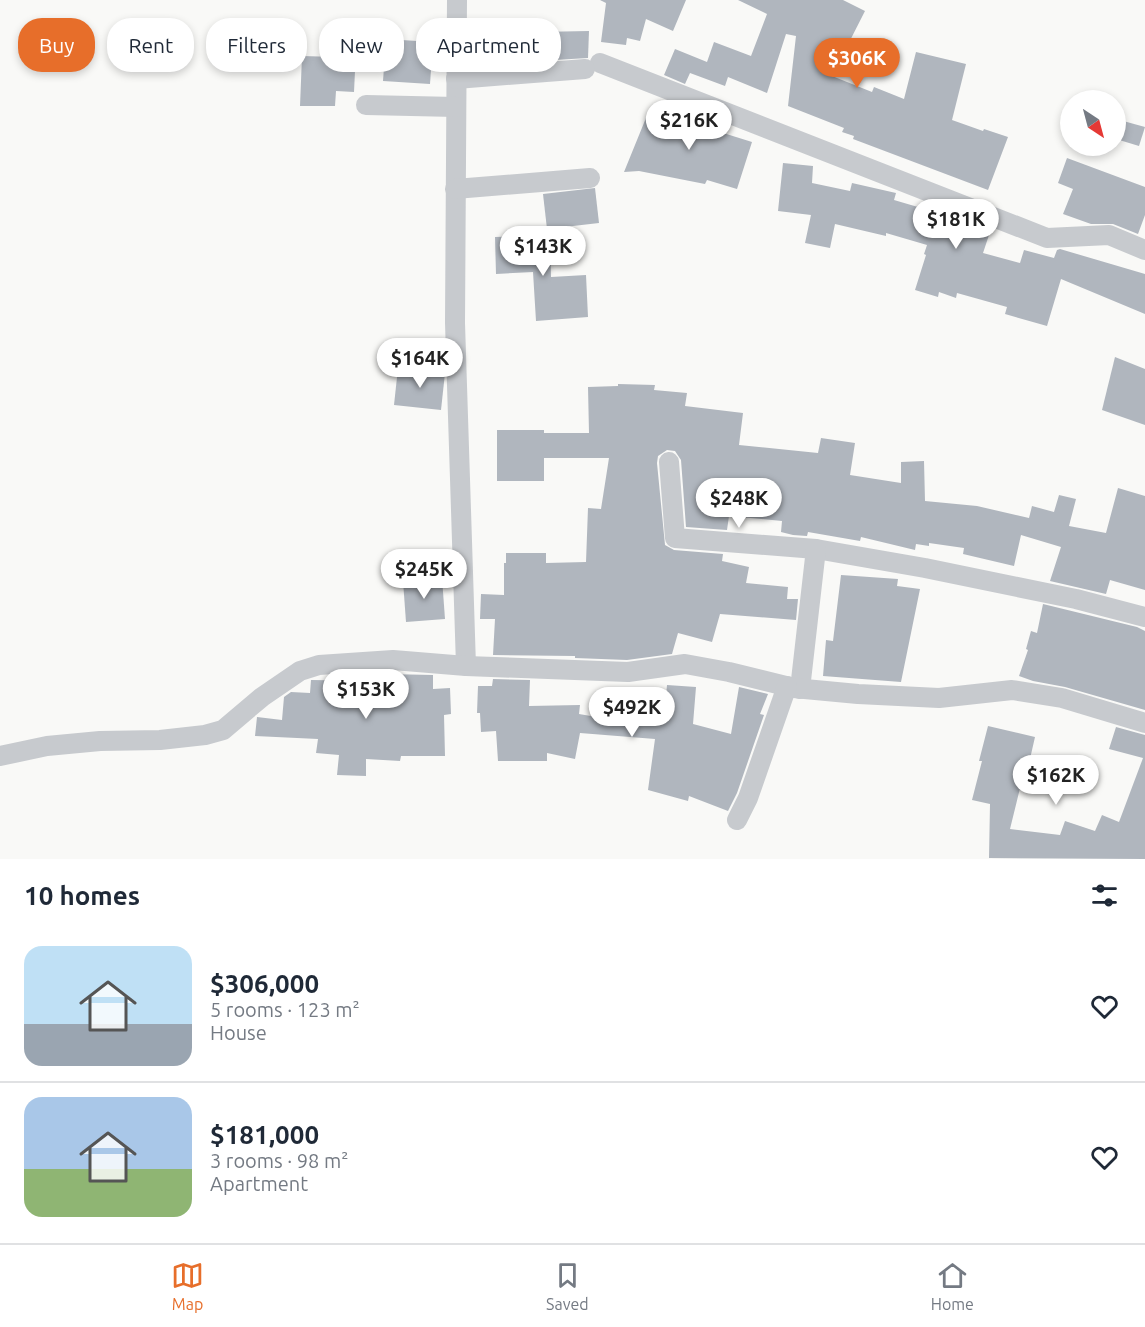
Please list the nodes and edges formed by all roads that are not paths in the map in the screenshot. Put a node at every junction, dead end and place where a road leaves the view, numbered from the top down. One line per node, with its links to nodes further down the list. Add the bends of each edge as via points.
1 (457, 0): 2 (street)
2 (456, 79): 4 (street); 7 (street, via 592,66 1047,238 1109,235)
3 (366, 105): 4 (street)
4 (456, 107): 6 (street)
5 (590, 178): 6 (street)
6 (455, 189): 11 (street, via 455,323)
7 (1145, 250)
8 (669, 462): 9 (street, via 675,538)
9 (816, 549): 10 (street, via 1076,599); 12 (street)
10 (1145, 617)
11 (466, 666): 12 (street, via 628,672 685,664); 14 (street, via 393,660 320,665 300,671 223,730 160,740 47,746)
12 (794, 688): 13 (street, via 939,698 1012,690 1062,698); 15 (street)
13 (1145, 723)
14 (0, 756)
15 (737, 820)

